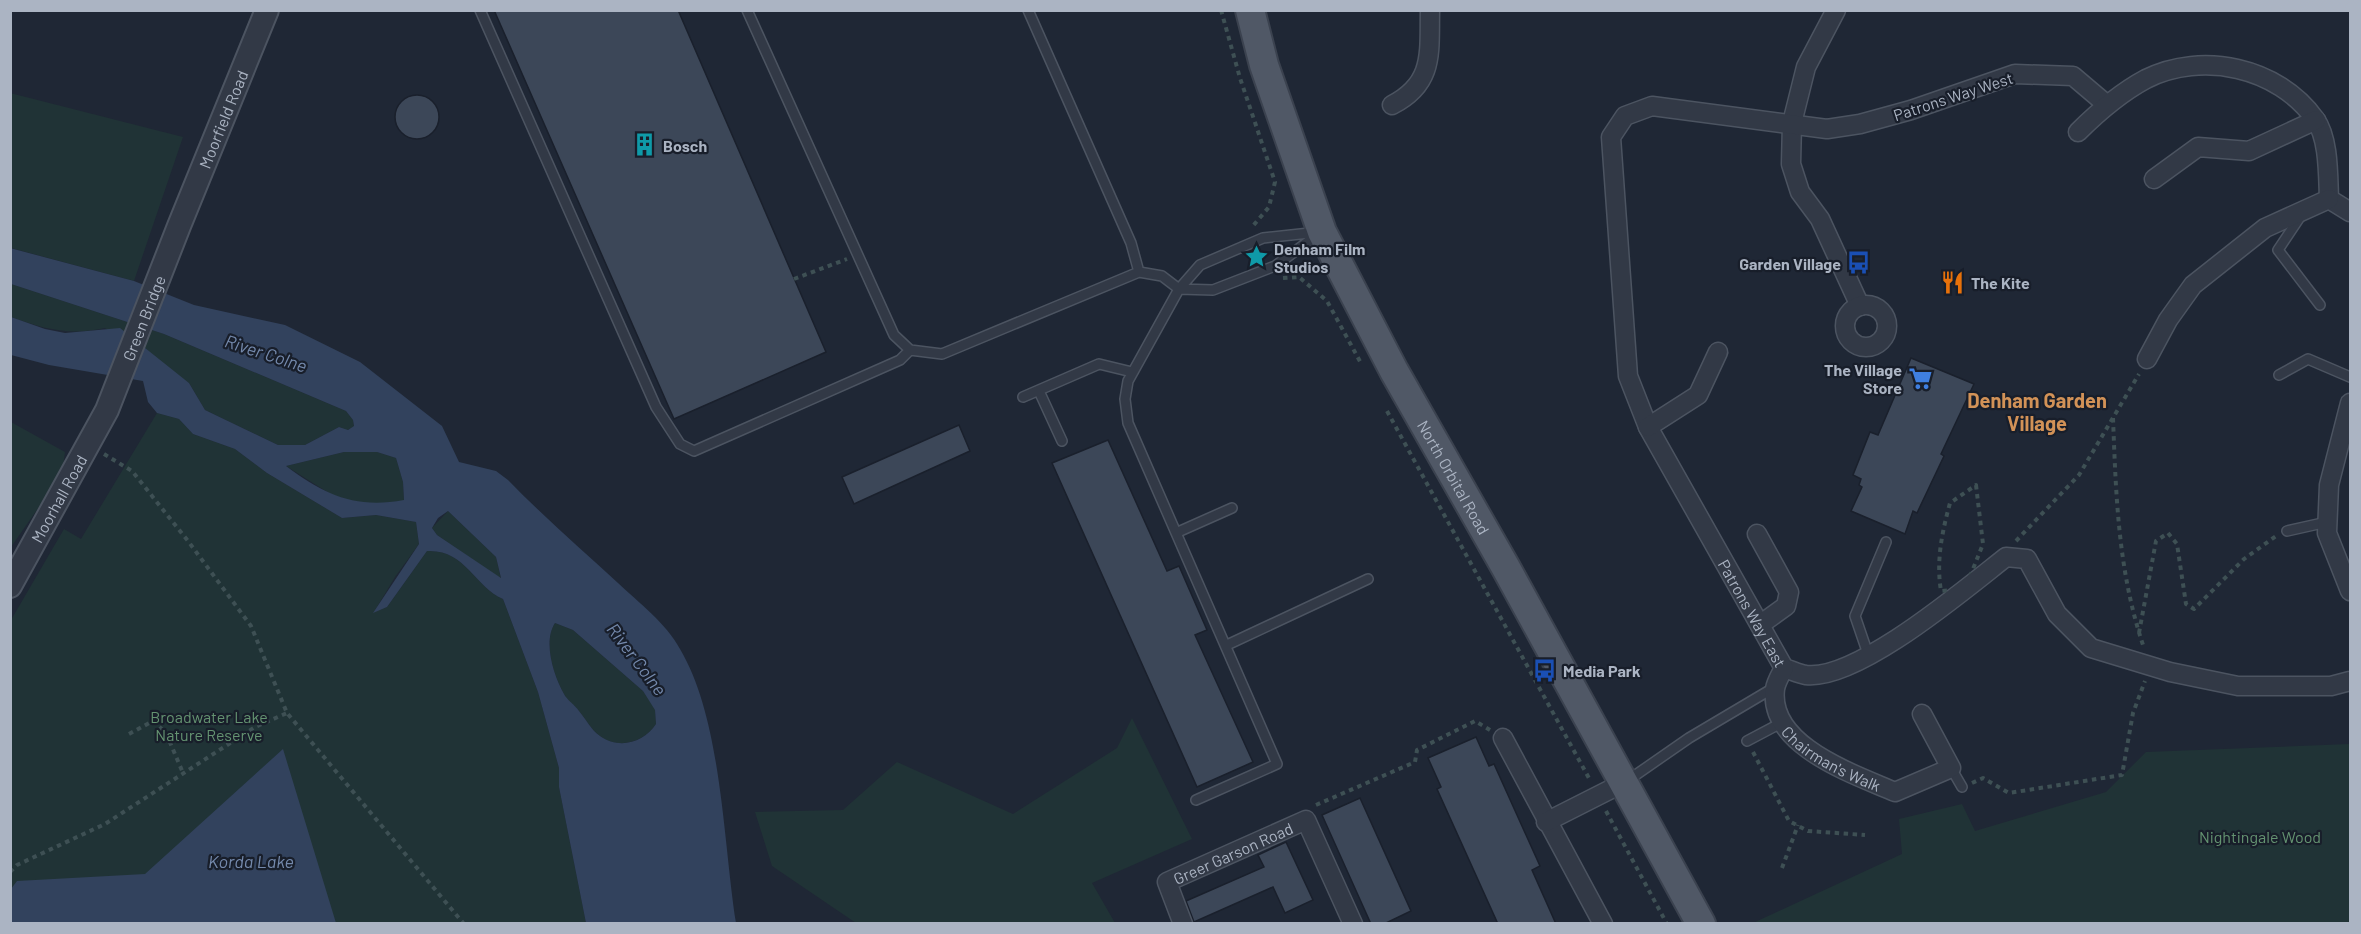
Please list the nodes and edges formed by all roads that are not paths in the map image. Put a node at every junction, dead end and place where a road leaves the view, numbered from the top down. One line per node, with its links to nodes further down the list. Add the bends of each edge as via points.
1 (267, 10): 17 (street, Moorfield Road)
2 (480, 10): 23 (lane, via 656,406 680,444 694,451 900,360)
3 (747, 10): 23 (lane, via 894,335)
4 (1028, 10): 19 (lane, via 1131,243)
5 (1250, 10): 18 (main road, North Orbital Road, via 1264,65)
6 (1430, 10): 9 (street, via 1428,69 1409,96)
7 (1836, 10): 11 (street, via 1806,67)
8 (2106, 104): 10 (street, via 2148,78 2197,64 2249,70 2285,89); 11 (street, Patrons Way West, via 2073,75 2015,74 1860,124 1827,129); 12 (street)
9 (1392, 105)
10 (2316, 120): 13 (street, via 2249,151 2198,147); 14 (street, via 2328,160)
11 (1792, 123): 22 (street, via 1791,164 1800,192 1820,219); 33 (street, Patrons Way East, via 1653,106 1625,116 1611,137 1628,376)
12 (2078, 132)
13 (2154, 179)
14 (2328, 199): 15 (street); 16 (street)
15 (2305, 210): 21 (lane, via 2278,250); 25 (street, via 2265,228 2193,285)
16 (2350, 212)
17 (178, 226): 32 (street, Green Bridge)
18 (1322, 232): 20 (lane, via 1275,266 1240,280 1213,290); 20 (lane, via 1263,238 1200,266); 55 (main road, North Orbital Road, via 1394,371)
19 (1139, 272): 20 (lane, via 1162,276); 23 (lane, via 942,354)
20 (1179, 288): 26 (lane)
21 (2320, 305)
22 (1860, 306)
23 (910, 350)
24 (1718, 352): 33 (street, via 1698,395)
25 (2147, 359)
26 (1132, 372): 29 (lane, via 1099,364); 38 (lane, via 1125,399 1128,423)
27 (2279, 375): 28 (lane, via 2308,358)
28 (2350, 377)
29 (1039, 391): 30 (lane); 34 (lane)
30 (1023, 398)
31 (2350, 403): 36 (street, via 2329,485)
32 (107, 410): 42 (street, Moorhall Road)
33 (1648, 427): 44 (street, Patrons Way East)
34 (1062, 441)
35 (1232, 508): 38 (lane)
36 (2327, 522): 37 (lane); 43 (street, via 2327,533)
37 (2287, 531)
38 (1178, 532): 45 (lane)
39 (1757, 534): 44 (street, via 1789,592 1786,606)
40 (1886, 542): 46 (lane, via 1855,616)
41 (1368, 579): 45 (lane)
42 (10, 586)
43 (2350, 591)
44 (1761, 624): 47 (street, Patrons Way East)
45 (1227, 645): 57 (lane, via 1277,764)
46 (1869, 654): 47 (street, Patrons Way East, via 1838,671 1807,675); 48 (street, Patrons Way East, via 1904,635 2006,557 2027,560 2057,614 2091,648 2238,686 2331,686)
47 (1784, 668): 49 (street)
48 (2350, 681)
49 (1775, 687): 51 (street, Chairman's Walk, via 1775,709); 55 (lane)
50 (1922, 714): 54 (street)
51 (1784, 722): 53 (lane); 54 (street, Chairman's Walk, via 1797,742 1831,764 1895,792)
52 (1503, 738): 58 (street)
53 (1747, 741)
54 (1952, 768): 56 (lane)
55 (1625, 782): 58 (street); 62 (main road, North Orbital Road)
56 (1962, 787)
57 (1196, 800)
58 (1546, 822): 61 (street)
59 (1183, 924): 60 (street, Greer Garson Road, via 1167,882 1306,820)
60 (1353, 924)
61 (1604, 924)
62 (1701, 924)

